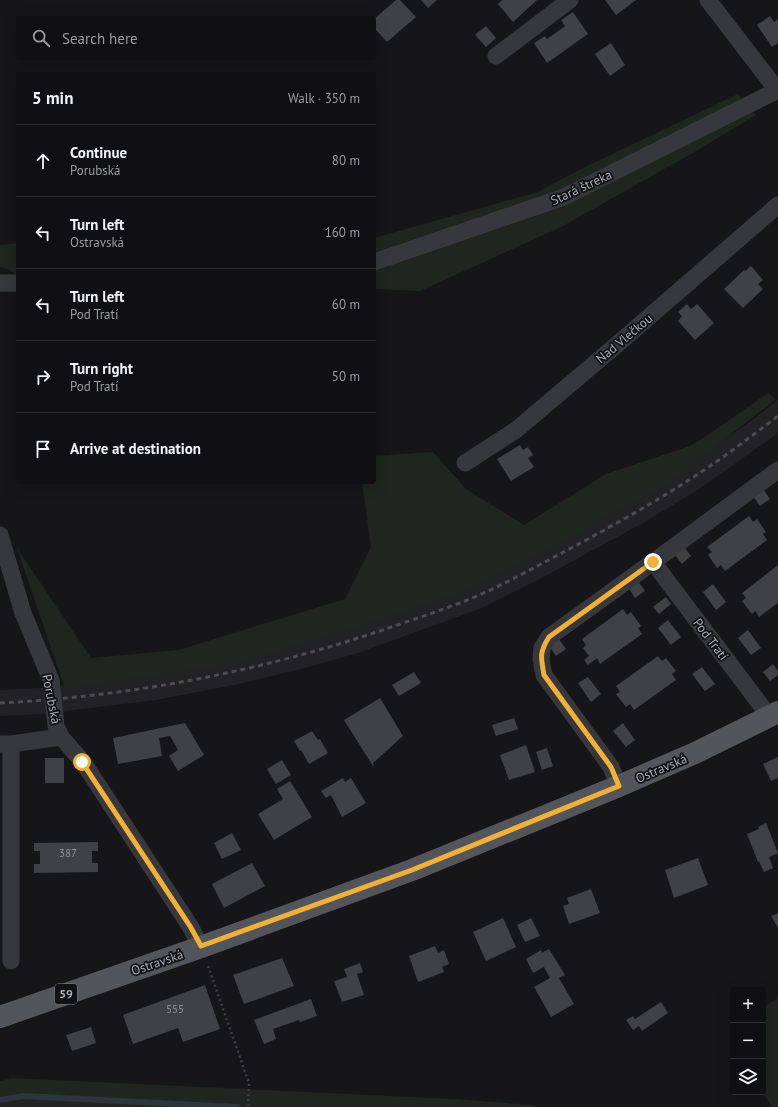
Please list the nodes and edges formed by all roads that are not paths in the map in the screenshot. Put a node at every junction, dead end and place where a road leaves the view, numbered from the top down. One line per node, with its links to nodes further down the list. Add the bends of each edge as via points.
1 (570, 0): 3 (street)
2 (708, 0): 4 (street)
3 (496, 56)
4 (778, 90): 6 (street, Stará štreka, via 564,198)
5 (778, 205): 9 (street, Nad Vlečkou, via 516,430)
6 (376, 261)
7 (0, 283): 8 (street)
8 (16, 283)
9 (464, 463)
10 (778, 470): 12 (street)
11 (0, 535): 14 (street, Porubská, via 23,613 51,680 56,726)
12 (653, 562): 13 (street, Pod Tratí); 16 (street, via 549,637 542,648 544,675 611,767)
13 (773, 714): 16 (main road, Ostravská / 59, via 695,753)
14 (61, 738): 15 (street); 17 (street, Porubská, via 82,762)
15 (5, 744): 18 (street)
16 (619, 786): 17 (main road, Ostravská / 59, via 412,870)
17 (201, 946): 19 (main road, Ostravská / 59)
18 (11, 961)
19 (0, 1017)

